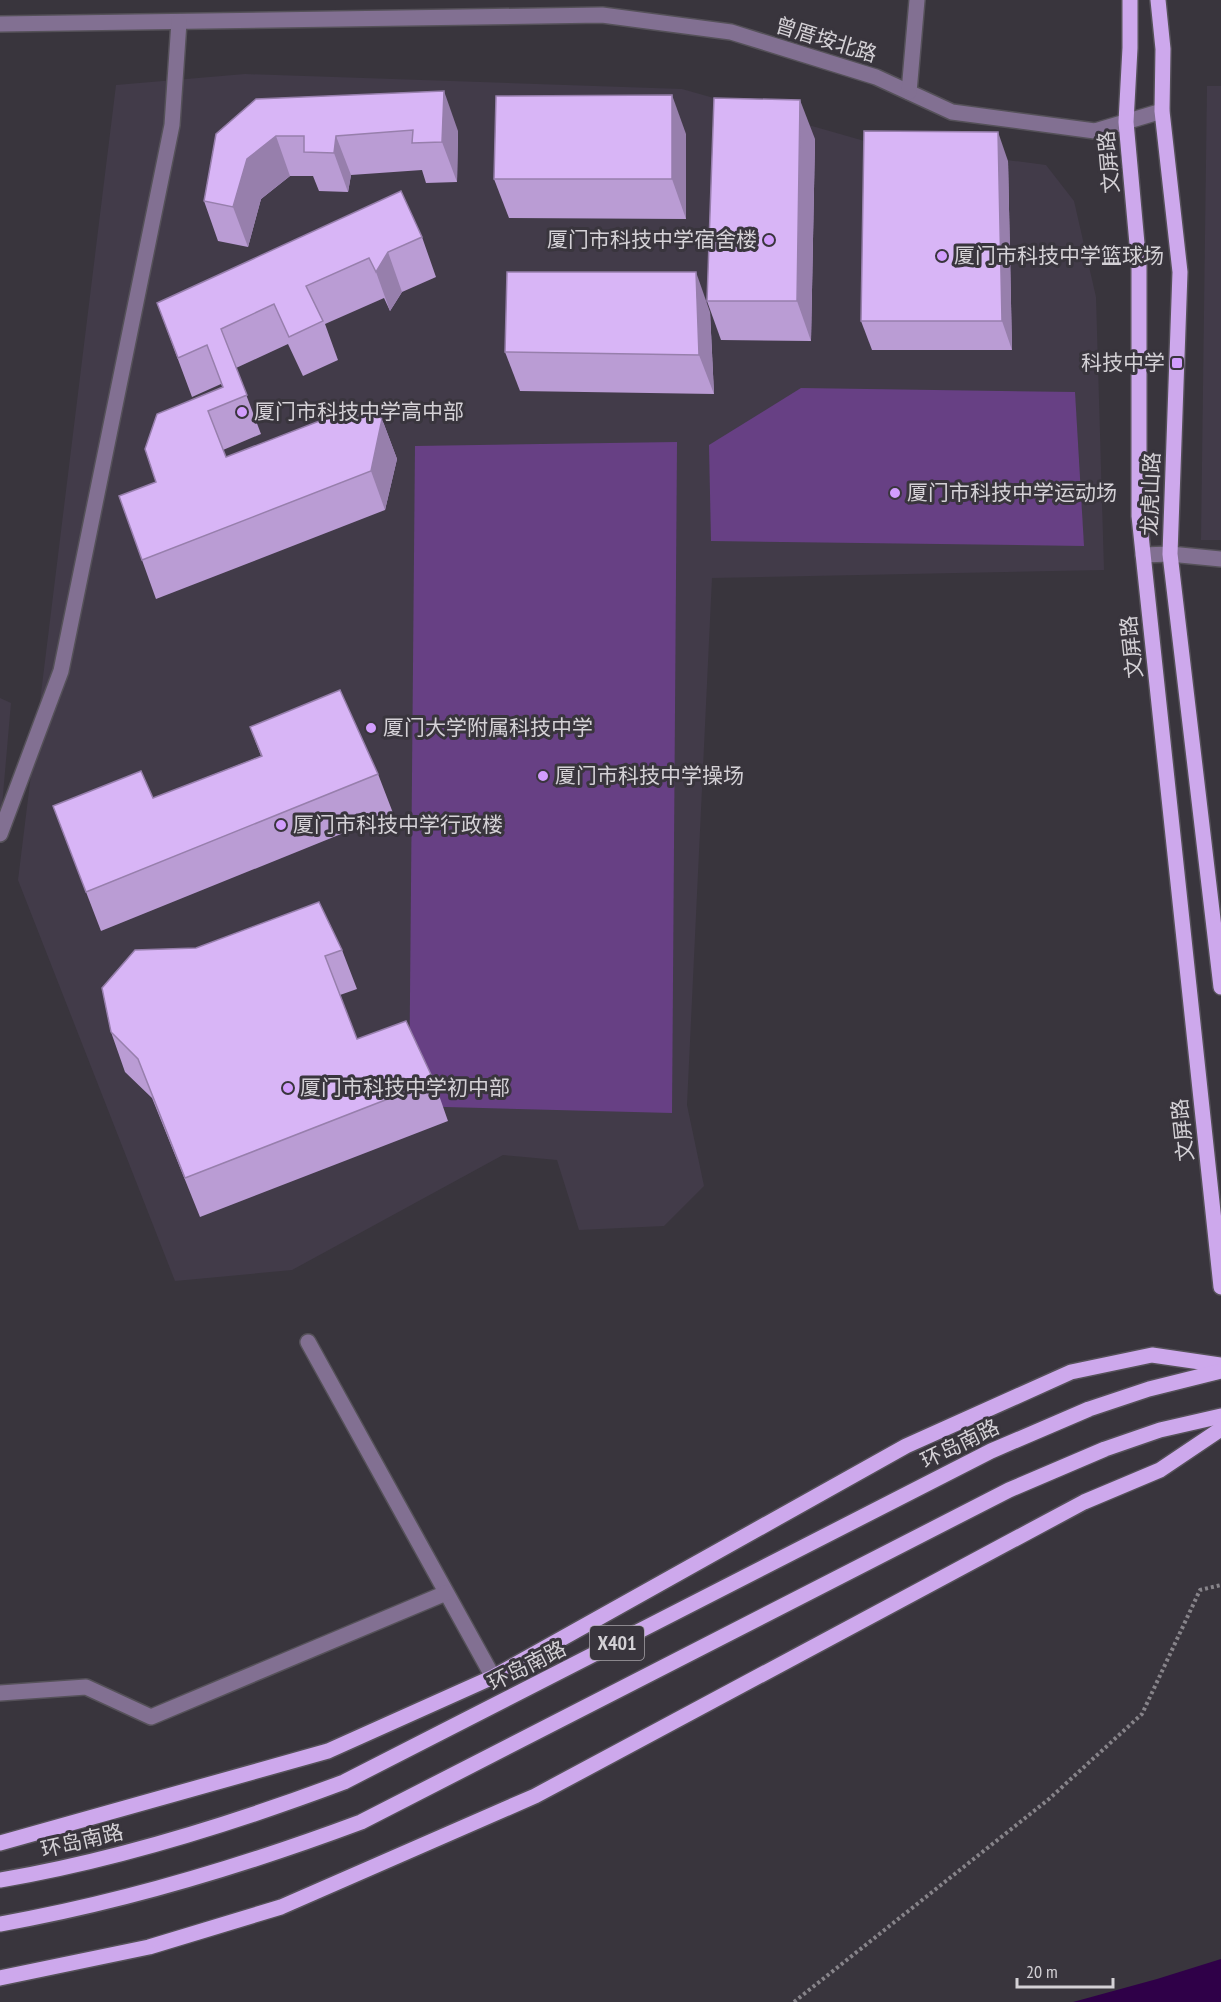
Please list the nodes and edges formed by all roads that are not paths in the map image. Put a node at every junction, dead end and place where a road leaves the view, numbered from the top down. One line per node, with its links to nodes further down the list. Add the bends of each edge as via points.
1 (917, 0): 6 (street)
2 (1130, 0): 8 (main road, 文屏路)
3 (1158, 0): 7 (main road, 龙虎山路, via 1163,49)
4 (179, 22): 5 (street, 曾厝垵北路); 6 (street, 曾厝垵北路, via 602,15 731,32 876,77); 12 (street, via 172,125 61,671)
5 (0, 24)
6 (909, 92): 8 (street, 曾厝垵北路, via 952,112 1095,131)
7 (1162, 111): 8 (street, 曾厝垵北路); 9 (main road, 龙虎山路, via 1180,272)
8 (1126, 122): 10 (main road, 文屏路, via 1139,266 1139,516)
9 (1170, 554): 10 (street); 11 (street); 13 (main road, 龙虎山路)
10 (1143, 555): 14 (main road, 文屏路)
11 (1221, 558)
12 (0, 834)
13 (1221, 987)
14 (1221, 1287)
15 (308, 1342): 20 (street)
16 (1221, 1365): 21 (main road, via 1152,1355 1071,1372 906,1446)
17 (1221, 1371): 24 (main road, 环岛南路 / X401, via 1089,1409 991,1451 344,1782 159,1845)
18 (1221, 1416): 25 (main road, X401, via 1160,1430 1105,1449 1009,1490 361,1822 170,1886)
19 (1221, 1429): 26 (main road, via 1160,1470 1073,1508 535,1796 281,1907 149,1947)
20 (446, 1593): 21 (street); 22 (street, via 151,1717 86,1687)
21 (493, 1677): 23 (main road, via 328,1750)
22 (0, 1693)
23 (0, 1844)
24 (0, 1880)
25 (0, 1924)
26 (0, 1978)

